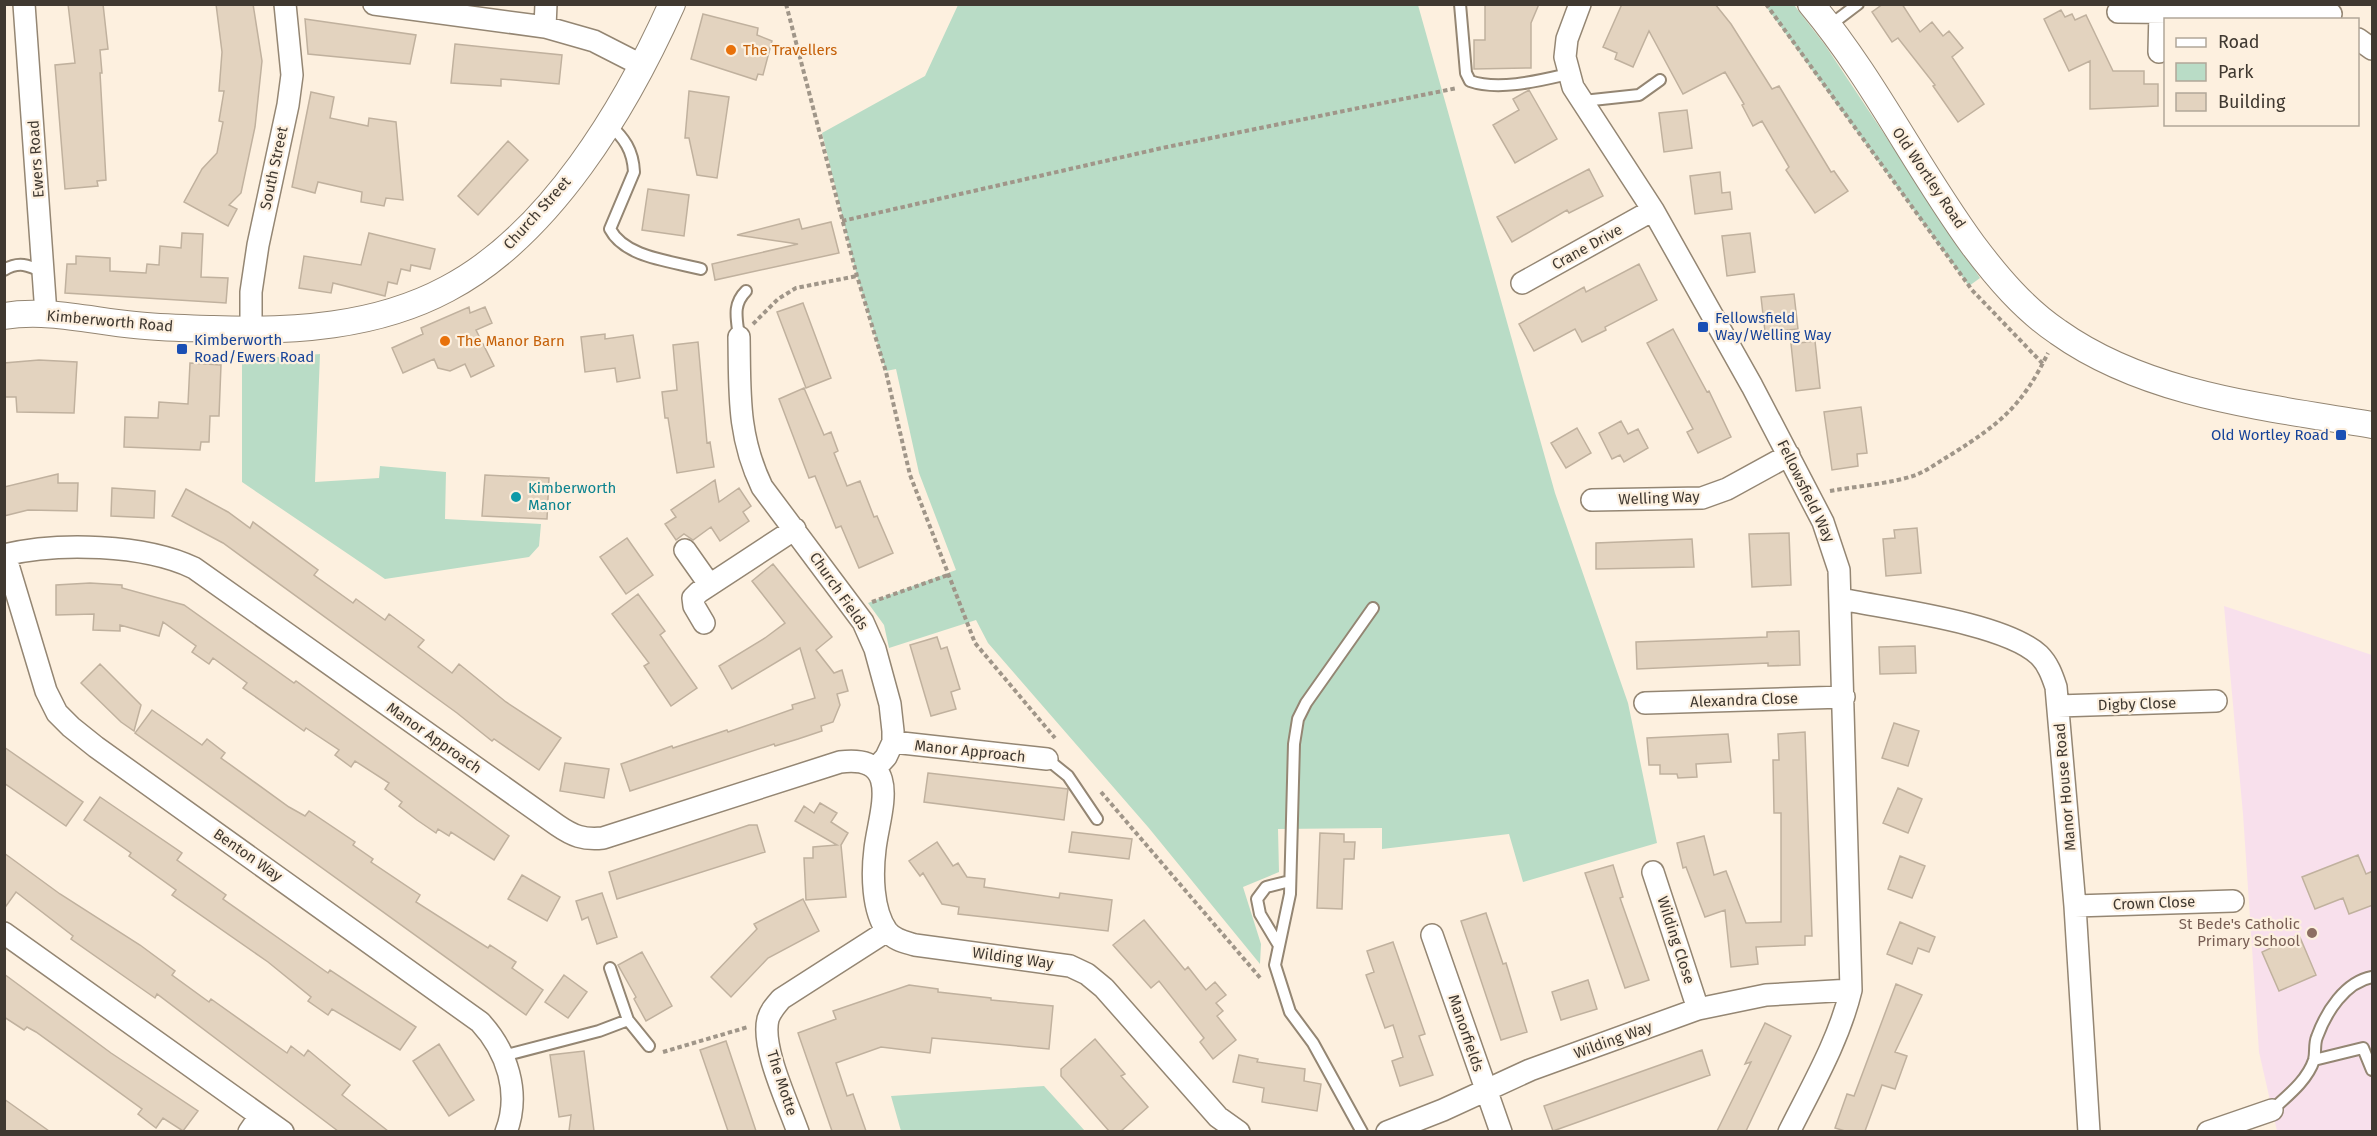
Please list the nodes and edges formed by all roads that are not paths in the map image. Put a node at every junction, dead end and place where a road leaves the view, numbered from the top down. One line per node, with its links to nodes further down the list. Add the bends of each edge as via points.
1 (24, 4): 26 (street, Ewers Road)
2 (285, 4): 31 (street, South Street, via 292,75 258,245 251,292)
3 (374, 4): 13 (street)
4 (546, 4): 13 (street)
5 (672, 4): 18 (street, Church Street)
6 (1460, 4): 19 (lane, via 1470,81 1520,83)
7 (1580, 4): 19 (street, Fellowsfield Way, via 1567,39)
8 (1811, 4): 14 (street, Old Wortley Road)
9 (1858, 4): 14 (lane)
10 (2118, 12): 11 (street)
11 (2160, 12): 12 (street); 17 (street)
12 (2332, 12)
13 (545, 27): 18 (street, via 594,41)
14 (1828, 27): 33 (street, Old Wortley Road, via 1972,243 2027,308 2059,333 2133,372 2184,389)
15 (2359, 40): 16 (street)
16 (2373, 49)
17 (2159, 52)
18 (643, 66): 22 (street, Church Street)
19 (1568, 74): 21 (street, Fellowsfield Way)
20 (1660, 80): 21 (lane, via 1639,95)
21 (1583, 101): 23 (street, Fellowsfield Way)
22 (608, 124): 24 (lane, via 630,148 634,172 610,229 616,240 627,248); 31 (street, Church Street, via 577,168 513,242 447,290 363,319 318,327)
23 (1653, 210): 27 (street, Crane Drive); 34 (street, Fellowsfield Way)
24 (701, 269)
25 (4, 270): 26 (lane, via 18,264)
26 (45, 273): 29 (street, Ewers Road)
27 (1522, 284)
28 (746, 291): 32 (lane, via 738,299 736,309)
29 (46, 314): 30 (street, Kimberworth Road); 31 (street, Kimberworth Road, via 136,326)
30 (4, 316)
31 (251, 331)
32 (740, 337): 36 (street, Church Fields, via 740,406 745,444 762,487)
33 (2373, 425)
34 (1788, 455): 35 (street, Welling Way, via 1727,489 1702,498); 40 (street, Fellowsfield Way, via 1833,548)
35 (1592, 500)
36 (795, 529): 39 (street); 47 (street, Church Fields, via 863,622 890,704)
37 (685, 550): 39 (street)
38 (5, 555): 49 (street, Manor Approach, via 40,548 84,547 176,560 194,568 557,825 587,840 840,762 864,762); 65 (street, Benton Way, via 46,691 57,713 71,728 453,1000 486,1028)
39 (709, 584): 42 (street, via 693,598)
40 (1841, 599): 43 (street, Fellowsfield Way); 46 (street, Manor House Road, via 1989,629 2017,640 2039,655 2051,670)
41 (1373, 608): 52 (lane, via 1298,719)
42 (704, 623)
43 (1844, 697): 45 (street, Alexandra Close); 61 (street, Fellowsfield Way)
44 (2216, 701): 46 (street, Digby Close)
45 (1645, 703)
46 (2058, 706): 54 (street, Manor House Road)
47 (893, 742): 48 (street, Manor Approach); 49 (street)
48 (1055, 753): 50 (lane)
49 (875, 769): 55 (street, via 884,791 874,877 880,917)
50 (1096, 819)
51 (1653, 872): 62 (street, Wilding Close)
52 (1290, 881): 58 (lane, via 1288,912); 58 (lane, via 1266,887 1257,899 1260,914)
53 (2233, 901): 54 (street, Crown Close)
54 (2075, 906): 79 (street, Manor House Road)
55 (887, 931): 73 (street, The Motte, via 781,999 771,1010 767,1027 770,1050); 74 (street, Wilding Way, via 899,941 915,945 1070,966 1087,974 1104,988 1218,1117)
56 (4, 933): 70 (street)
57 (1432, 935): 68 (street, Manorfields)
58 (1278, 944): 75 (lane, via 1275,965 1290,1012 1318,1052)
59 (609, 968): 63 (lane)
60 (2373, 977): 66 (lane, via 2352,986 2336,1000 2316,1038)
61 (1851, 990): 62 (street, Wilding Way, via 1766,995); 78 (street, Fellowsfield Way, via 1830,1051)
62 (1698, 1009): 68 (street, Wilding Way)
63 (628, 1020): 64 (lane); 65 (lane)
64 (649, 1046)
65 (503, 1056): 72 (street, Benton Way, via 510,1076 512,1102)
66 (2314, 1060): 67 (lane, via 2363,1048); 69 (lane, via 2296,1088)
67 (2373, 1070)
68 (1485, 1089): 76 (street, Wilding Way); 77 (street, Manorfields)
69 (2272, 1110): 80 (street)
70 (254, 1124): 71 (street)
71 (283, 1131)
72 (506, 1131)
73 (798, 1131)
74 (1238, 1131)
75 (1362, 1131)
76 (1392, 1131)
77 (1501, 1131)
78 (1789, 1131)
79 (2089, 1131)
80 (2208, 1131)

